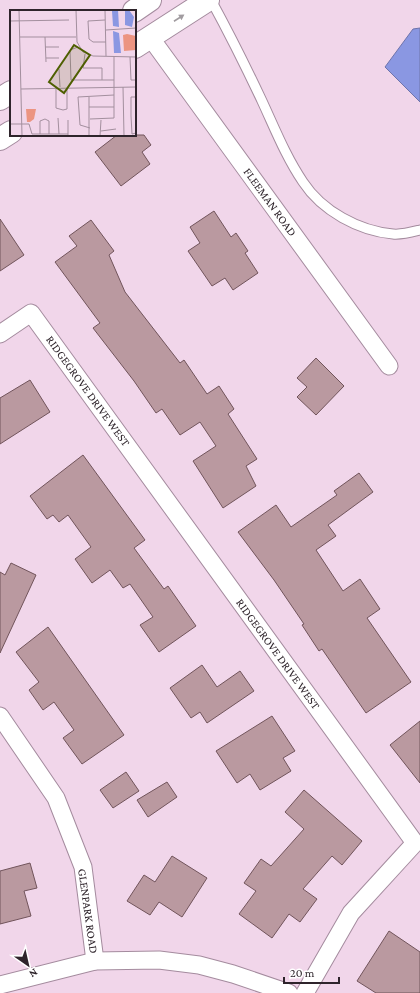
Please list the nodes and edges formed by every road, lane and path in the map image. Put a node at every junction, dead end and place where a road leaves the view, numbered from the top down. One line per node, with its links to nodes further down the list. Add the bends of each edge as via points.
1 (150, 0): 4 (main road)
2 (208, 0): 5 (main road, one-way to 2)
3 (211, 0): 8 (lane, via 241,56 282,147 304,184 317,199 354,224 376,231 394,235)
4 (135, 10)
5 (143, 42): 10 (street, FLEEMAN ROAD)
6 (10, 133): 7 (main road)
7 (0, 139)
8 (420, 230)
9 (0, 334): 15 (street, RIDGEGROVE DRIVE WEST, via 31,313 415,843 351,913)
10 (389, 366)
11 (0, 716): 12 (street, GLENPARK ROAD, via 56,798 83,866)
12 (95, 961): 13 (street); 14 (street, via 159,960 199,966 233,974)
13 (0, 985)
14 (289, 993)
15 (305, 993)

